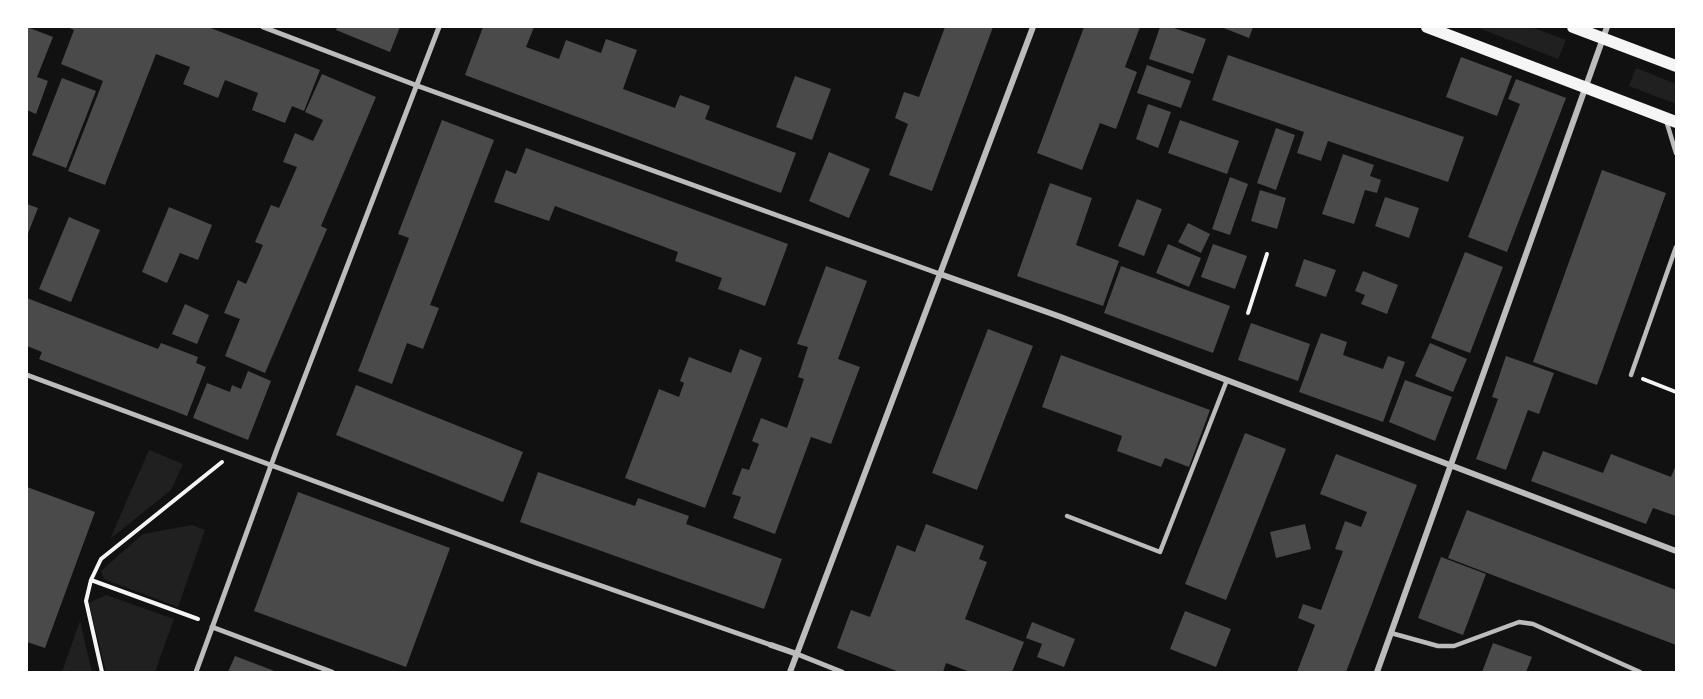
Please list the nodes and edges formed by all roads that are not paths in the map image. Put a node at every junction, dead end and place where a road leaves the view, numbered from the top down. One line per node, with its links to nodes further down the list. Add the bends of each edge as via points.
1 (263, 27): 8 (street)
2 (439, 27): 8 (street)
3 (1033, 27): 13 (street)
4 (1426, 27): 9 (main road)
5 (1573, 27): 6 (main road)
6 (1605, 33): 7 (main road); 9 (street)
7 (1676, 66)
8 (418, 86): 13 (street); 17 (street)
9 (1584, 87): 10 (main road); 18 (street)
10 (1670, 120): 11 (lane)
11 (1676, 153)
12 (1676, 246): 15 (lane)
13 (940, 274): 16 (street); 24 (street)
14 (27, 375): 17 (street)
15 (1631, 375)
16 (1227, 380): 18 (street); 19 (lane, via 1160,552)
17 (271, 464): 21 (street); 23 (street)
18 (1449, 466): 20 (street); 22 (street)
19 (1067, 516)
20 (1676, 551)
21 (212, 626): 25 (street); 26 (street)
22 (1391, 633): 29 (street); 30 (lane, via 1438,646 1454,646 1519,622 1533,624)
23 (771, 645): 24 (street)
24 (797, 654): 27 (street); 28 (street)
25 (196, 672)
26 (332, 672)
27 (790, 672)
28 (842, 672)
29 (1377, 672)
30 (1640, 672)

